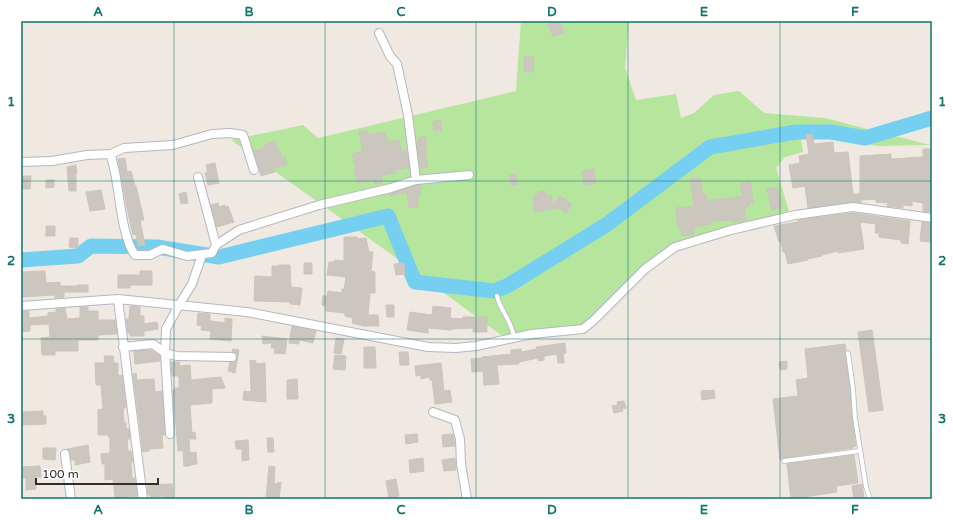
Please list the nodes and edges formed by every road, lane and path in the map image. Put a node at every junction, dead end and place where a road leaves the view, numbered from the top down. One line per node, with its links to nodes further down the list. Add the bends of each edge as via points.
1 (379, 33): 7 (street, via 390,56 397,64 408,115)
2 (111, 154): 3 (street); 4 (street, via 124,148 173,145 212,134 230,133 243,135); 10 (street, via 123,221 135,255 150,255 162,249 186,256)
3 (21, 162)
4 (254, 170)
5 (469, 175): 7 (street)
6 (198, 177): 9 (street)
7 (416, 180): 9 (street, via 319,205 239,230)
8 (932, 218): 15 (street, via 853,207 795,215 731,230 675,247 645,269 583,329)
9 (216, 245): 10 (street, via 212,253)
10 (202, 255): 13 (street, via 192,284)
11 (497, 296): 15 (lane)
12 (118, 299): 13 (street); 14 (street); 16 (street)
13 (179, 305): 15 (street, via 248,312 428,347 476,346); 17 (street, via 166,329)
14 (21, 306)
15 (514, 338)
16 (123, 347): 17 (street, via 153,344); 26 (street)
17 (165, 353): 19 (street, via 177,356); 21 (street)
18 (848, 353): 22 (lane)
19 (232, 357)
20 (433, 412): 27 (street, via 455,420 460,439)
21 (170, 434)
22 (860, 451): 24 (lane); 28 (lane)
23 (65, 454): 25 (street)
24 (784, 461)
25 (71, 499)
26 (143, 499)
27 (467, 499)
28 (870, 499)

